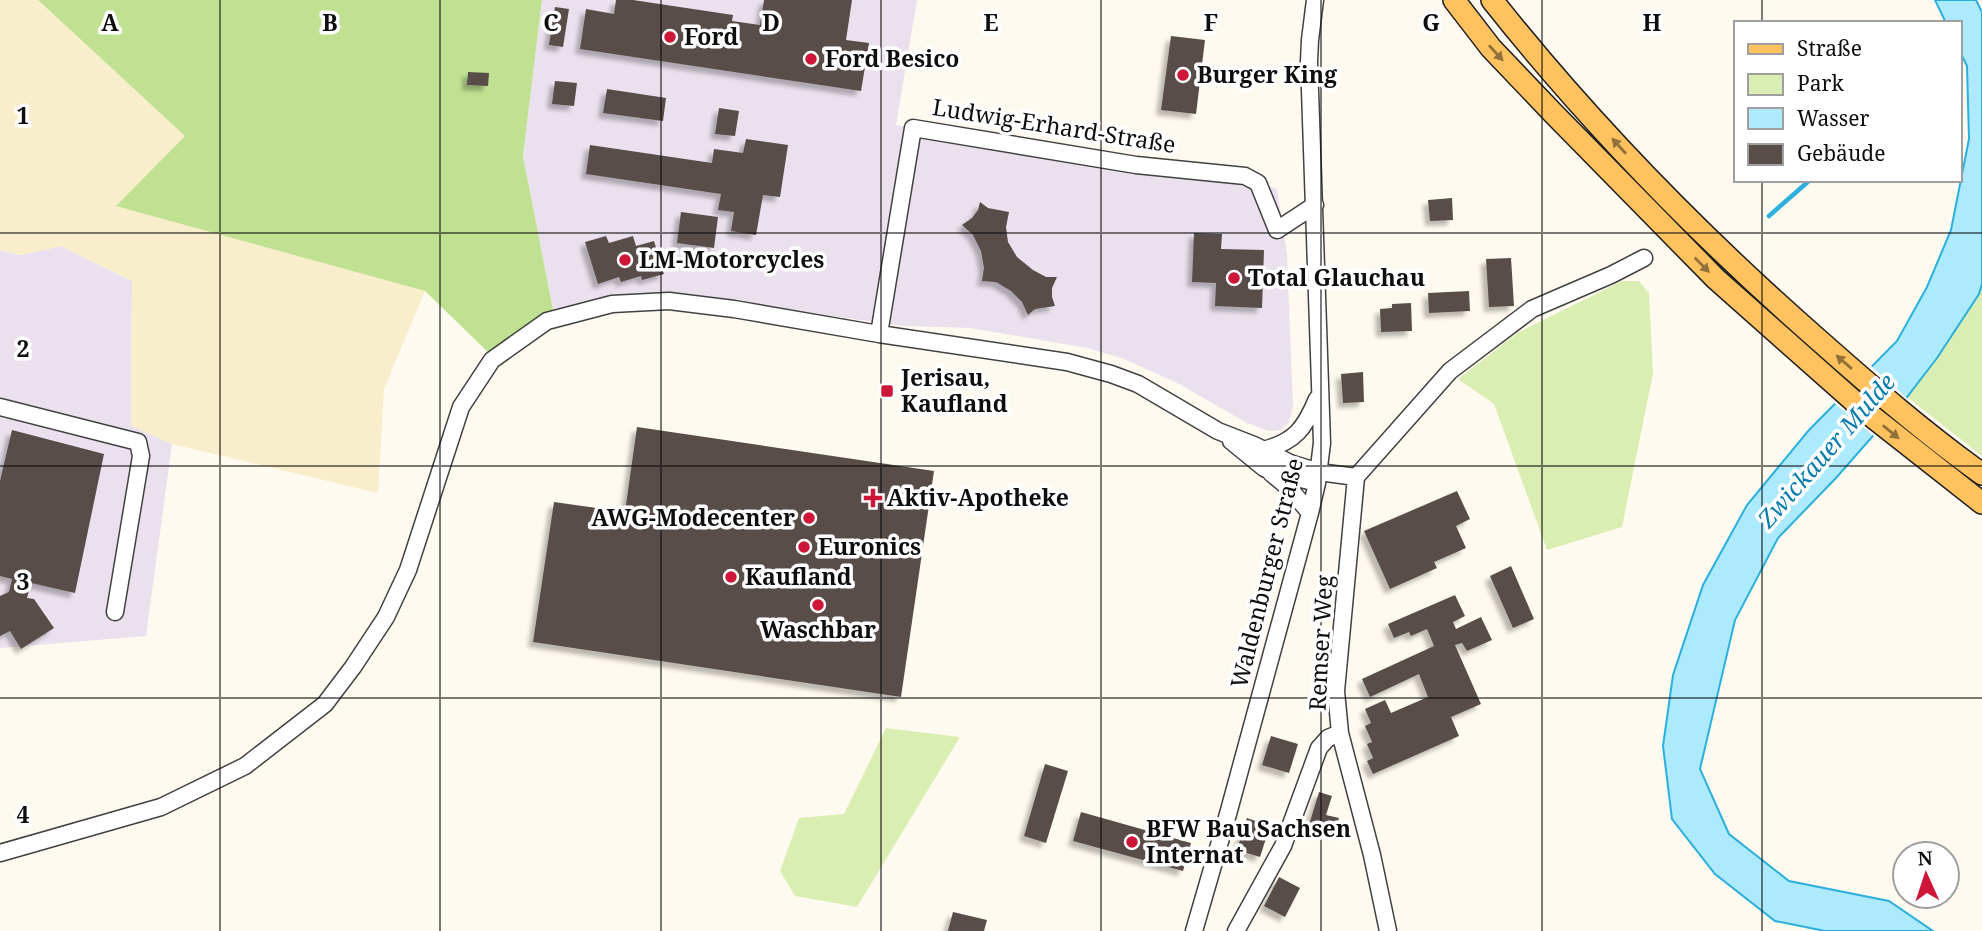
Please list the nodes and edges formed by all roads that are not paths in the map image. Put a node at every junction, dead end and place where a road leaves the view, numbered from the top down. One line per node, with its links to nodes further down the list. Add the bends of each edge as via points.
1 (1454, 0): 15 (main road, one-way to 15, via 1491,48 1716,279 1884,426)
2 (1492, 0): 12 (main road, one-way to 2, via 1881,395 1732,262 1599,125)
3 (1316, 3): 4 (street, Waldenburger Straße, via 1309,61)
4 (1315, 205): 6 (street, Ludwig-Erhard-Straße, via 1277,230 1258,183 1245,176 1136,165 913,128); 7 (street, Waldenburger Straße)
5 (1644, 258): 14 (street, via 1532,309 1450,371)
6 (879, 334): 9 (street, via 1084,366 1138,384); 19 (street, via 669,301 612,304 547,321 492,360 461,407 408,570 386,617 324,704 245,766 161,807)
7 (1320, 390): 10 (street, via 1303,428); 13 (street, Waldenburger Straße)
8 (0, 407): 17 (street, via 138,442 141,456)
9 (1218, 431): 10 (street); 11 (street)
10 (1264, 450): 13 (street)
11 (1264, 468): 13 (street, via 1283,475); 16 (street)
12 (1977, 471)
13 (1318, 477): 14 (street); 16 (street, Waldenburger Straße)
14 (1356, 477): 18 (street, Remser Weg, via 1336,691)
15 (1974, 496)
16 (1310, 513): 20 (street, Waldenburger Straße)
17 (115, 612)
18 (1340, 733): 21 (street, via 1320,748 1283,846); 22 (street, Remser Weg)
19 (0, 853)
20 (1194, 931)
21 (1236, 931)
22 (1388, 931)

